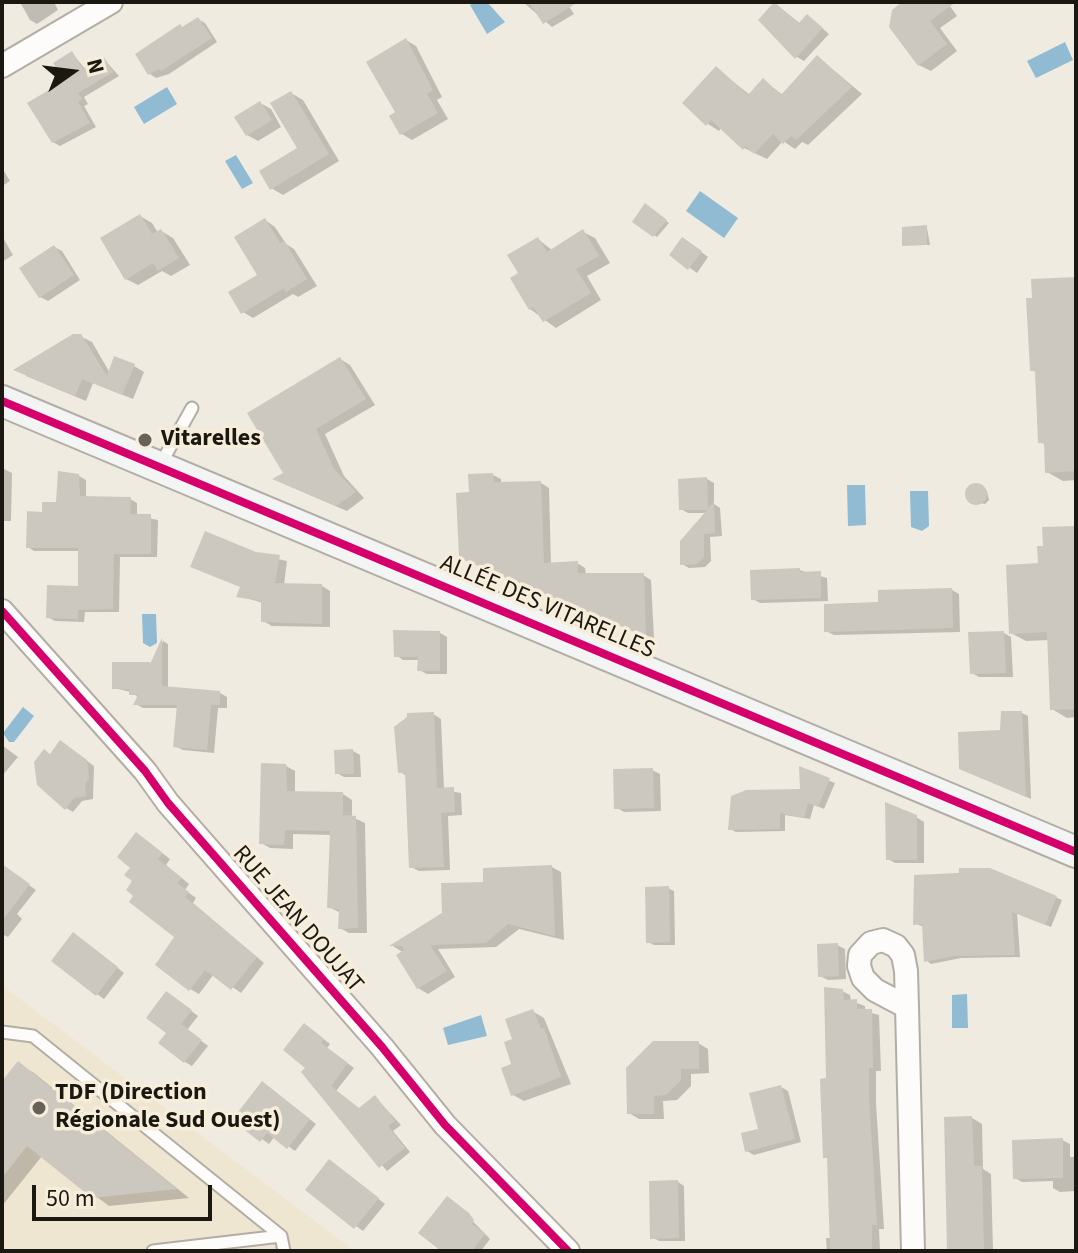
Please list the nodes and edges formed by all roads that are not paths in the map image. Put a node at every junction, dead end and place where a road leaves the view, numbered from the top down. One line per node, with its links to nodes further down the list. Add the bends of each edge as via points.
1 (111, 2): 2 (street)
2 (2, 66)
3 (2, 401): 5 (main road, ALLÉE DES VITARELLES)
4 (192, 408): 5 (lane)
5 (159, 467): 7 (main road, ALLÉE DES VITARELLES)
6 (2, 611): 13 (street, RUE JEAN DOUJAT, via 445,1125)
7 (1076, 852)
8 (907, 1007): 14 (street)
9 (2, 1032): 10 (lane, via 33,1036)
10 (281, 1236): 11 (lane); 12 (lane)
11 (153, 1251)
12 (284, 1251)
13 (568, 1251)
14 (913, 1251)

